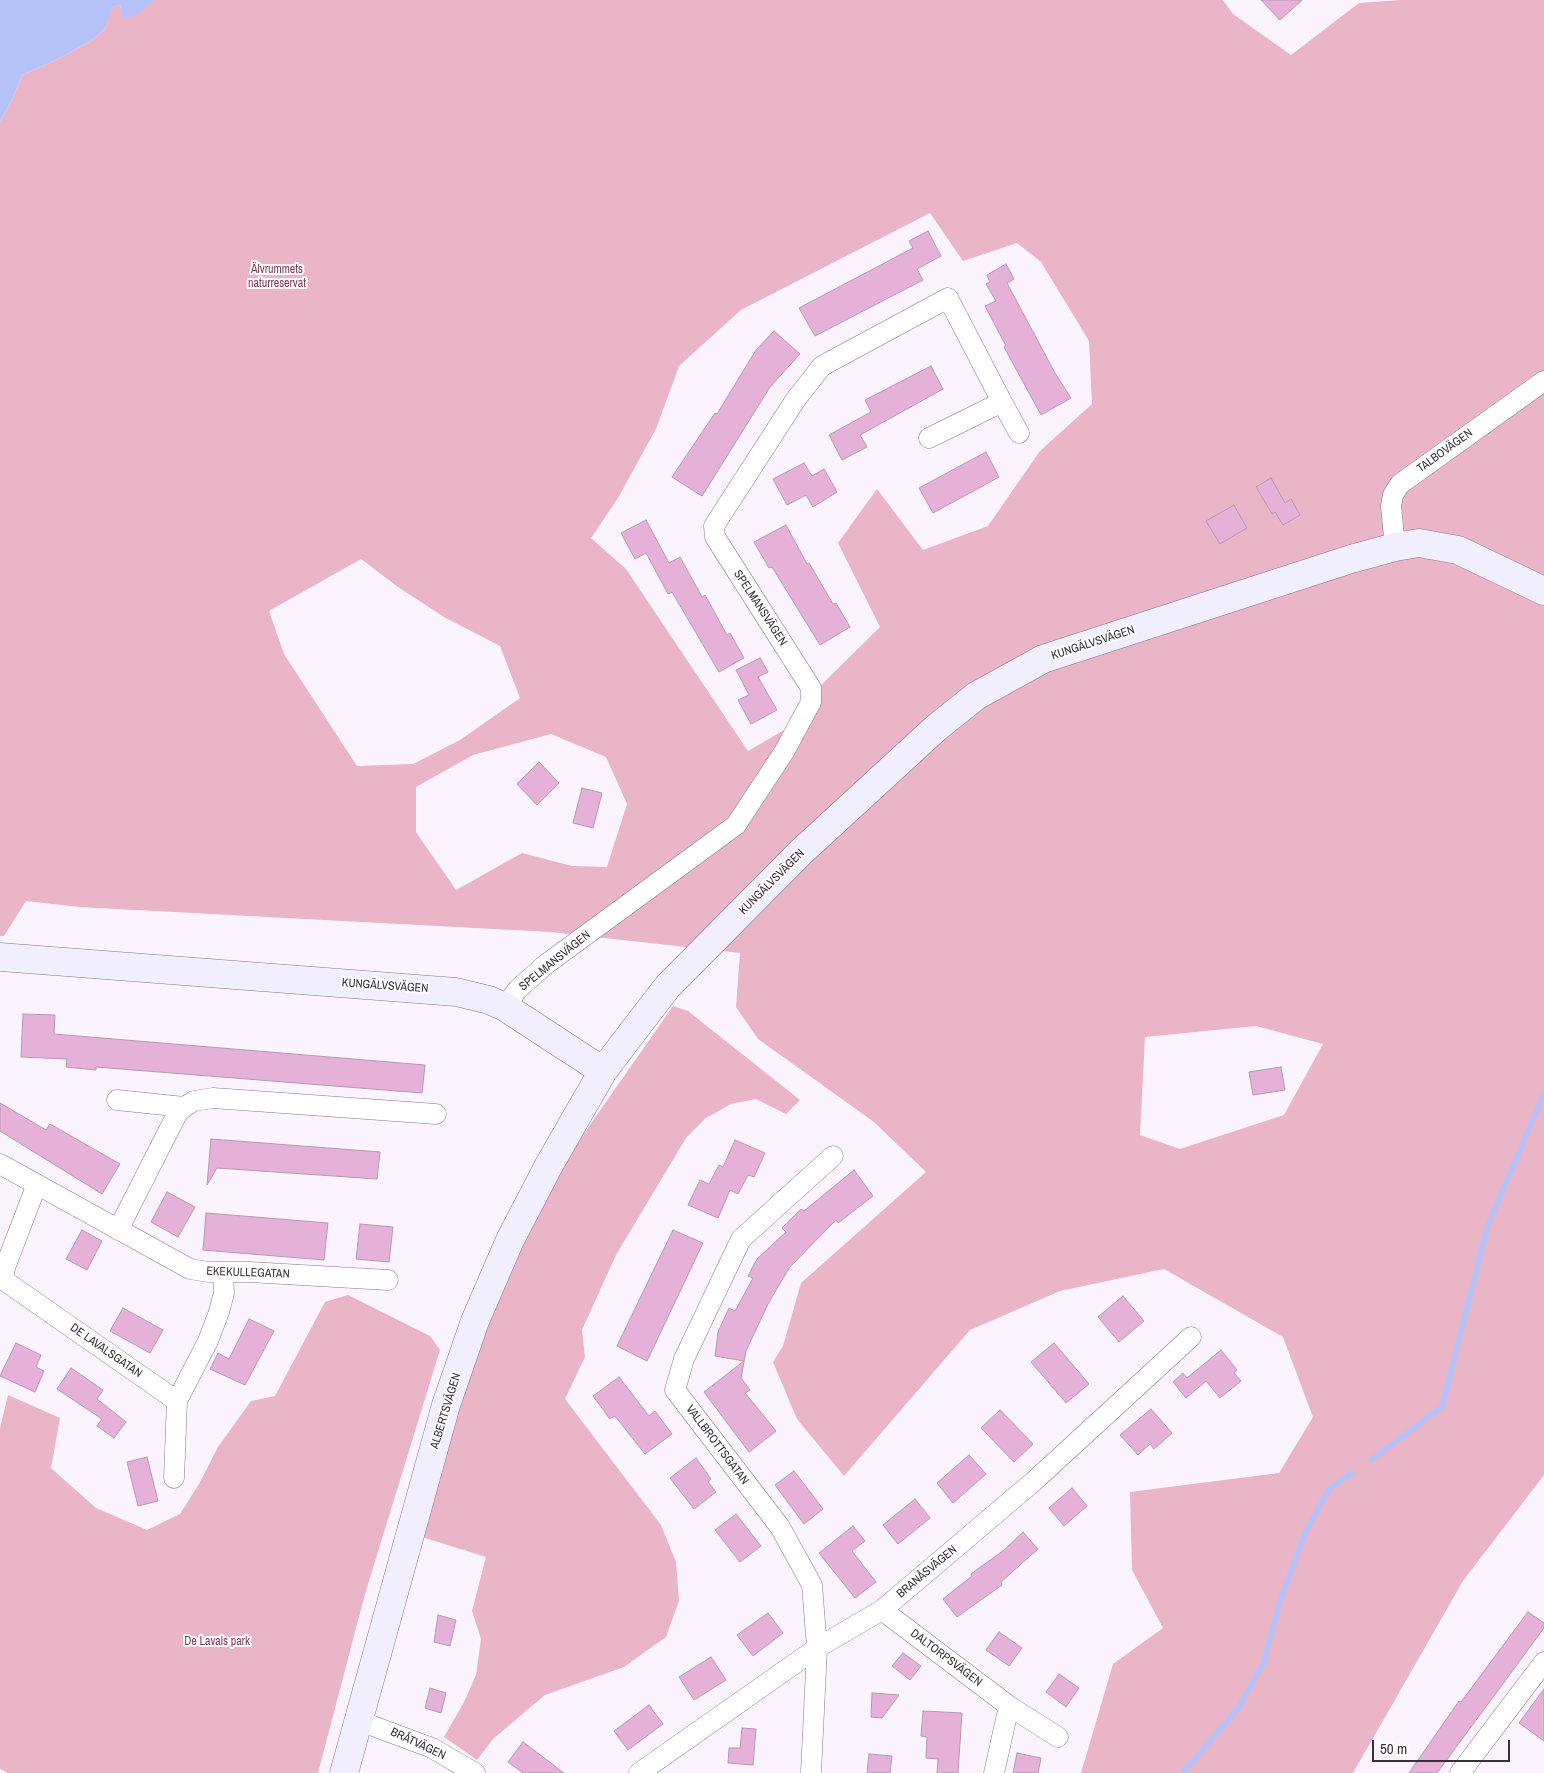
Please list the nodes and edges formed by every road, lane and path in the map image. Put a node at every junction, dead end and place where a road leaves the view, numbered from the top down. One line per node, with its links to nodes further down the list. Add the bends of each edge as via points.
1 (1544, 381): 5 (street, TALBOVÄGEN, via 1400,484 1391,506)
2 (1002, 402): 3 (street, SPELMANSVÄGEN); 4 (street); 8 (street, SPELMANSVÄGEN, via 948,298 822,366 796,399 714,526 715,537 811,688 811,702 784,752 736,825 546,965 518,989)
3 (1020, 433)
4 (929, 438)
5 (1395, 547): 6 (street, KUNGÄLVSVÄGEN, via 1419,544 1458,550); 9 (street, KUNGÄLVSVÄGEN, via 1042,659 976,696 936,728 808,846 668,986)
6 (1544, 591)
7 (0, 957): 8 (street, KUNGÄLVSVÄGEN, via 456,992)
8 (505, 1007): 9 (street, KUNGÄLVSVÄGEN)
9 (603, 1071): 26 (street, ALBERTSVÄGEN, via 510,1240 475,1321 446,1405)
10 (117, 1100): 11 (street)
11 (184, 1106): 12 (street, via 213,1098); 16 (street)
12 (436, 1114)
13 (833, 1156): 23 (street, VALLBROTTSGATAN, via 741,1239 684,1359 675,1390 780,1527 812,1585)
14 (0, 1164): 15 (street, EKEKULLEGATAN)
15 (37, 1184): 16 (street, EKEKULLEGATAN); 20 (street, DE LAVALSGATAN, via 4,1270 5,1281)
16 (118, 1230): 17 (street, EKEKULLEGATAN, via 190,1269)
17 (223, 1272): 18 (street, EKEKULLEGATAN); 20 (street, via 224,1293 219,1312)
18 (388, 1280)
19 (1191, 1338): 22 (street, BRANÅSVÄGEN, via 1033,1482)
20 (178, 1401): 21 (street)
21 (174, 1478)
22 (882, 1610): 23 (street, BRANÅSVÄGEN); 25 (street, DALTORPSVÄGEN)
23 (816, 1648): 30 (street, BRANÅSVÄGEN); 31 (street, VALLBROTTSGATAN)
24 (1544, 1662): 33 (street)
25 (1009, 1706): 27 (street, DALTORPSVÄGEN); 32 (street)
26 (358, 1720): 28 (street, ALBERTSVÄGEN); 29 (street, BRÅTVÄGEN, via 432,1748)
27 (1058, 1737)
28 (344, 1773)
29 (475, 1773)
30 (639, 1773)
31 (811, 1773)
32 (994, 1773)
33 (1460, 1773)

